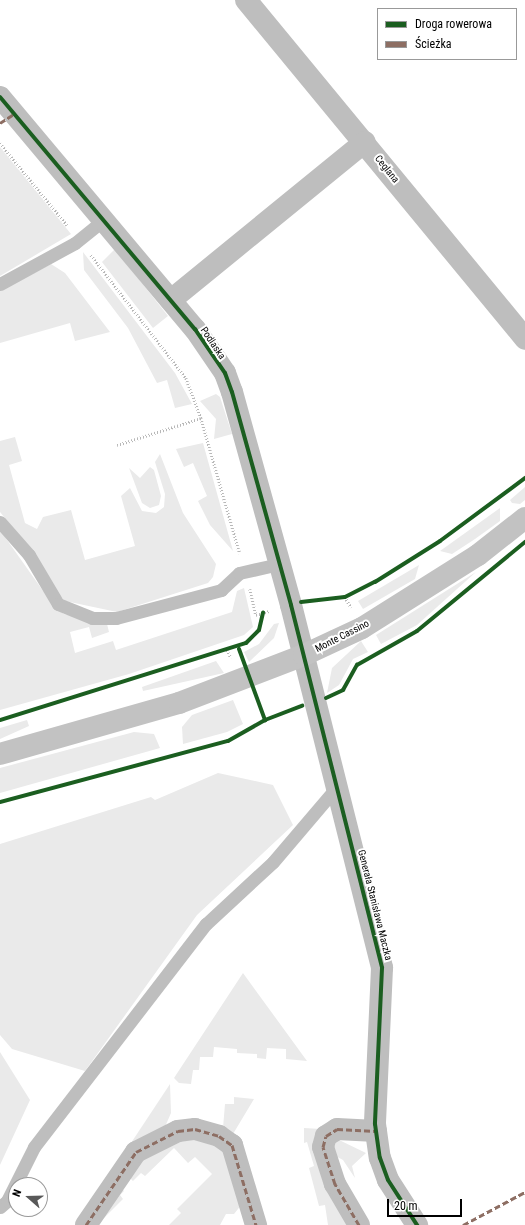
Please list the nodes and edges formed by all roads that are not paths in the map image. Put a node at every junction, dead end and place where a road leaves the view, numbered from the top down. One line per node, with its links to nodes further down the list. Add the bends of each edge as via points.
1 (246, 0): 4 (street, Ceglana)
2 (0, 97): 3 (street, Podlaska)
3 (7, 119): 5 (street, Podlaska)
4 (365, 142): 7 (street); 8 (street, Ceglana)
5 (103, 220): 6 (lane, via 79,239); 7 (street, Podlaska)
6 (0, 284)
7 (171, 300): 11 (street, Podlaska, via 224,373 232,392)
8 (525, 338)
9 (525, 518): 12 (main road, Monte Cassino, via 478,555 362,628)
10 (0, 522): 11 (lane, via 29,555 58,604 92,618 116,618 221,590 239,573)
11 (279, 564): 12 (street, Podlaska)
12 (304, 655): 13 (main road, Monte Cassino, via 178,703); 14 (street, Generała Stanisława Maczka)
13 (0, 754)
14 (336, 788): 15 (street, Generała Stanisława Maczka, via 382,968); 16 (lane, via 273,862 206,924 34,1147 7,1201)
15 (376, 1131): 19 (street, via 337,1129 326,1136 323,1147 335,1184); 20 (street, Generała Stanisława Maczka, via 380,1158 388,1180)
16 (0, 1207)
17 (86, 1225): 18 (street, via 136,1152 178,1131 195,1129 219,1136 232,1145)
18 (256, 1225)
19 (360, 1225)
20 (418, 1225)

